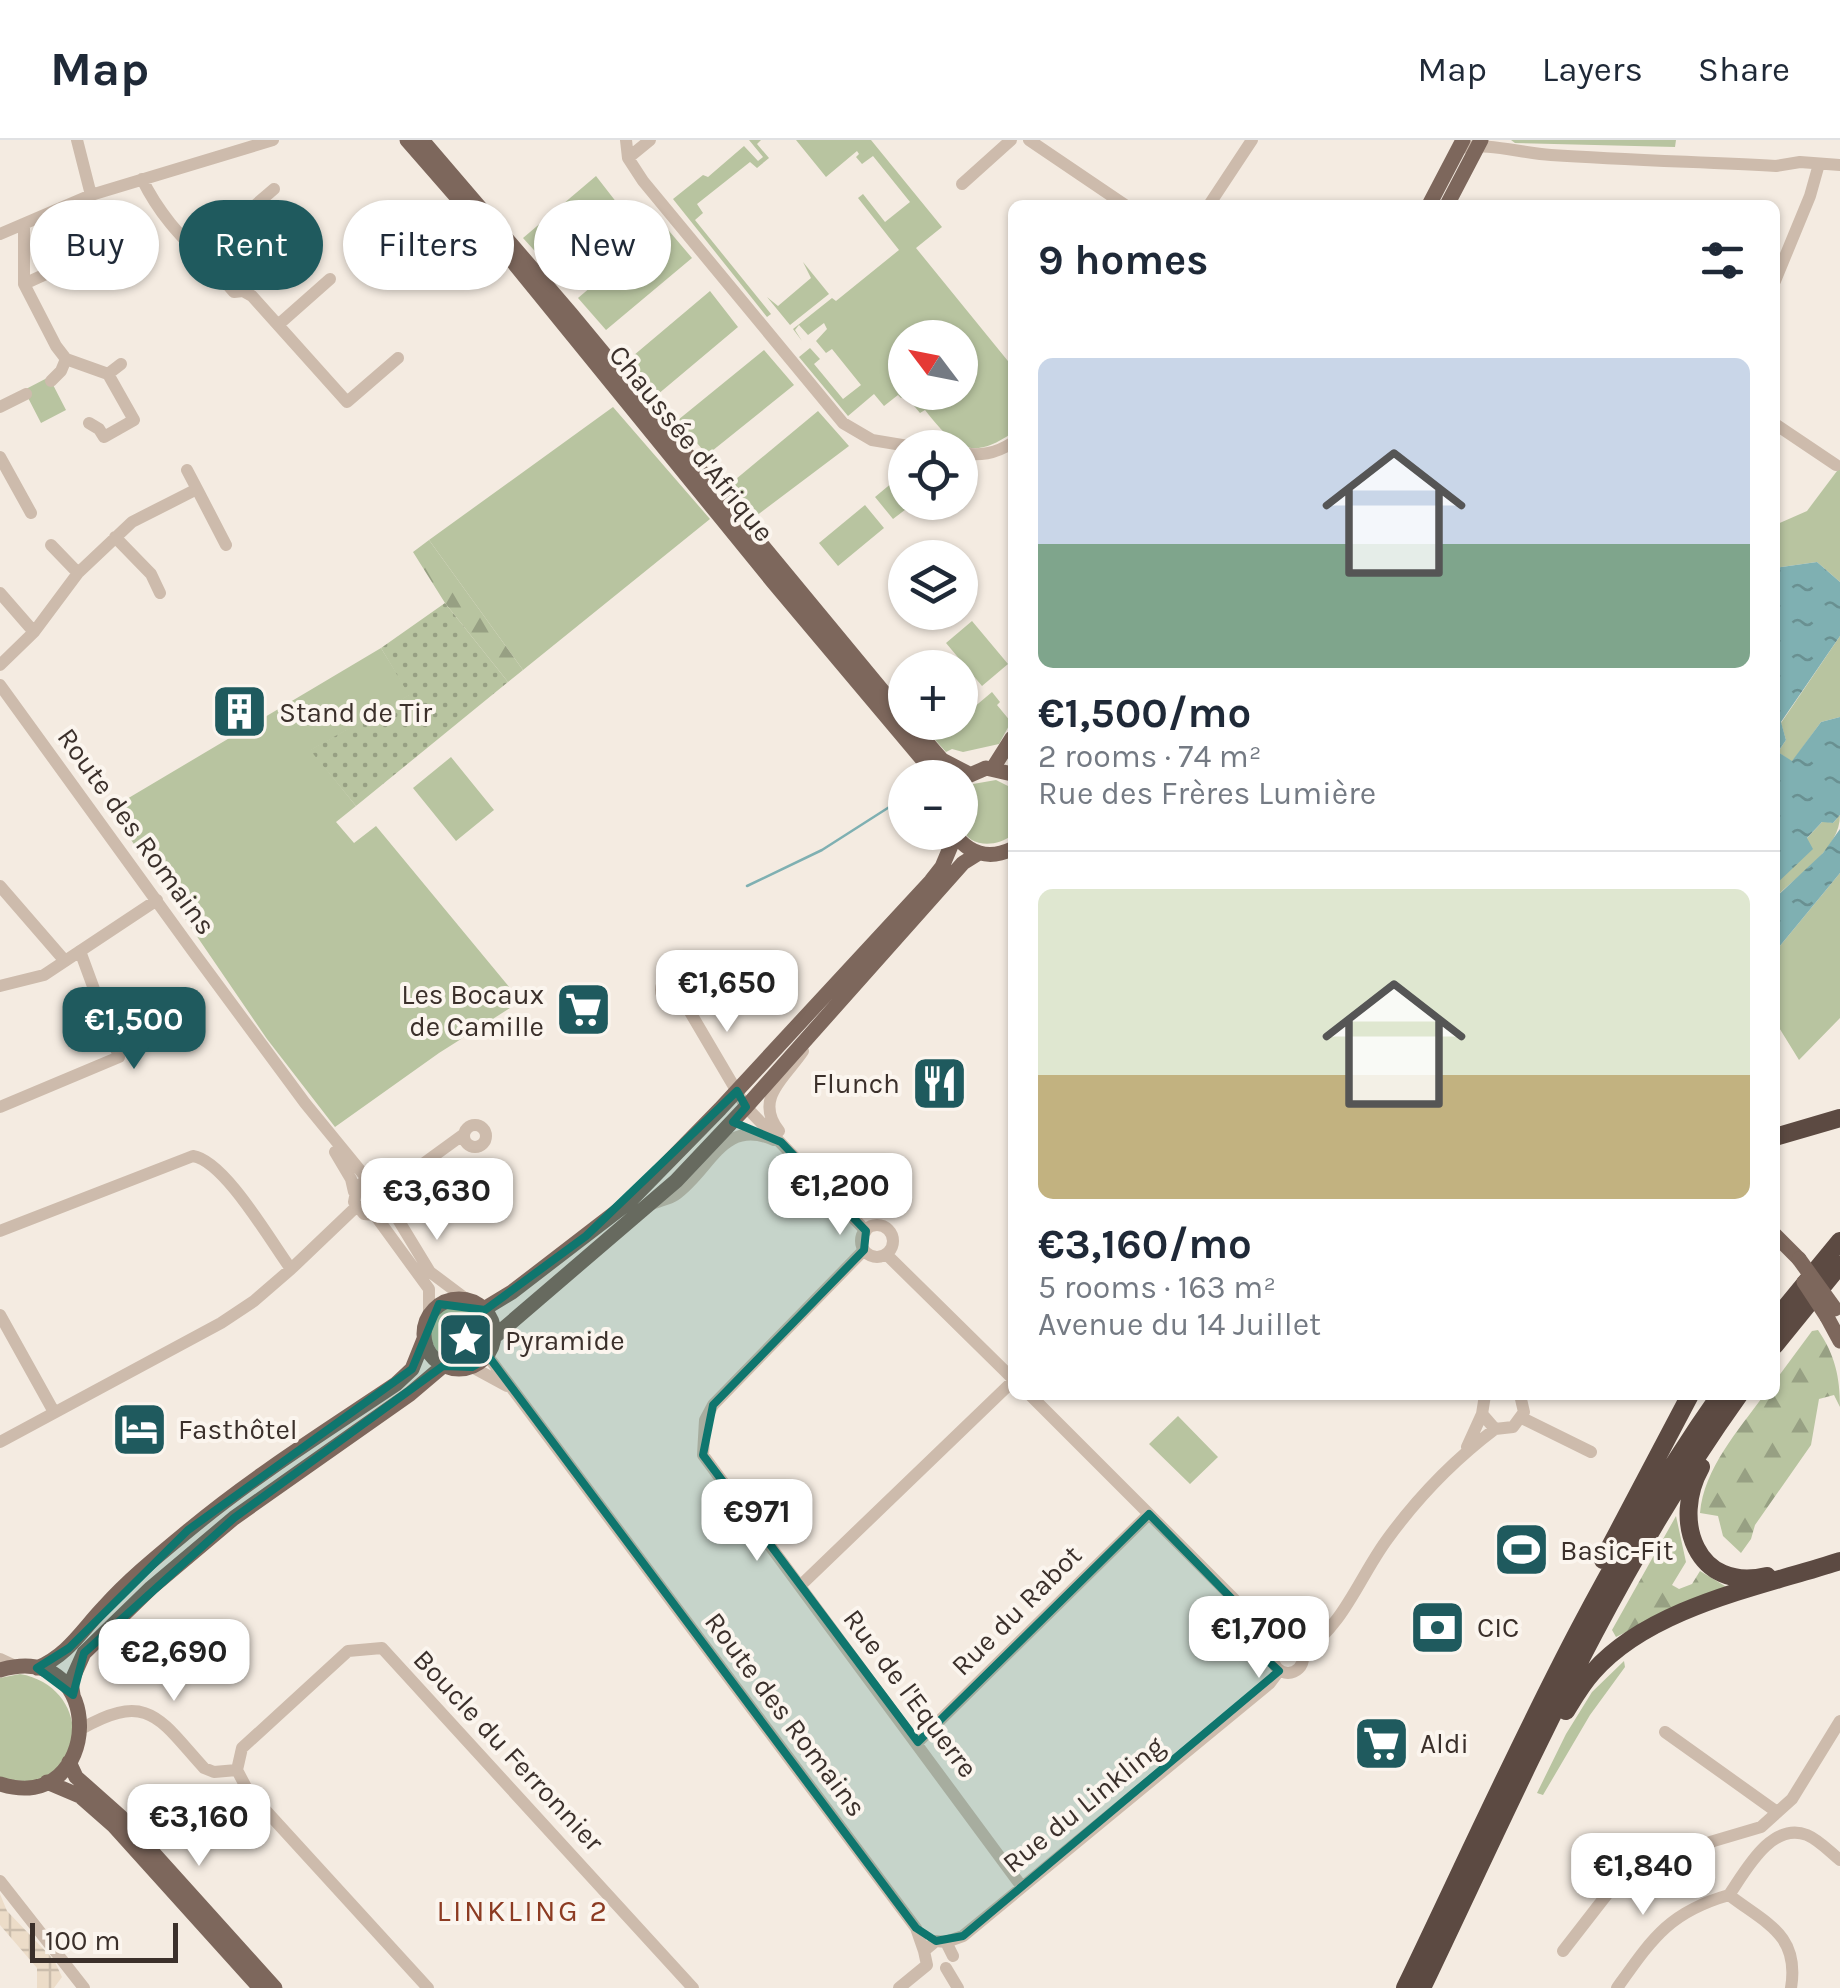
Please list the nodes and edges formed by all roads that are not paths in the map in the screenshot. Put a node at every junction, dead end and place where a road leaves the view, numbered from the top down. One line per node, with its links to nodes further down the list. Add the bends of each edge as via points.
1 (77, 140): 17 (street)
2 (272, 140): 14 (street)
3 (407, 140): 61 (main road, Chaussée d'Afrique)
4 (422, 140): 58 (main road, Chaussée d'Afrique)
5 (626, 140): 11 (street)
6 (650, 140): 11 (street)
7 (1011, 140): 15 (street)
8 (1029, 140): 19 (street)
9 (1252, 140): 20 (street)
10 (1470, 143): 12 (street, via 1585,158); 21 (main road); 22 (main road)
11 (628, 158): 41 (street, via 843,423)
12 (1819, 164): 13 (street); 26 (street)
13 (1840, 166)
14 (142, 180): 17 (street); 25 (street)
15 (962, 184)
16 (274, 189): 18 (street)
17 (92, 195): 23 (street)
18 (261, 200)
19 (1118, 200)
20 (1212, 200)
21 (1433, 200)
22 (1449, 200)
23 (24, 224): 24 (street); 29 (street)
24 (0, 234)
25 (179, 236)
26 (1780, 269)
27 (330, 279): 31 (street)
28 (30, 281): 29 (street)
29 (24, 284): 33 (street)
30 (232, 290): 31 (street, via 252,296)
31 (278, 324): 32 (street, via 346,402)
32 (398, 358)
33 (66, 359): 35 (street); 36 (street)
34 (121, 364): 35 (street)
35 (108, 374): 39 (street, via 138,421 104,437)
36 (51, 381)
37 (26, 394): 38 (street)
38 (0, 407)
39 (89, 422)
40 (1780, 427): 45 (street)
41 (888, 443)
42 (1008, 446): 43 (street)
43 (978, 454)
44 (0, 456): 48 (street)
45 (1836, 465)
46 (187, 470): 47 (street)
47 (197, 488): 49 (street, via 127,517); 51 (street)
48 (31, 513)
49 (115, 538): 52 (street); 53 (street)
50 (50, 544): 52 (street)
51 (226, 545)
52 (78, 574): 55 (street)
53 (160, 592)
54 (0, 593): 55 (street)
55 (34, 632): 56 (street)
56 (0, 665)
57 (0, 686): 71 (street, Route des Romains)
58 (888, 697)
59 (924, 740): 62 (main road, Chaussée d'Afrique)
60 (1008, 744): 63 (main road)
61 (923, 760)
62 (942, 760)
63 (993, 768): 64 (main road); 65 (main road)
64 (978, 773)
65 (1008, 773)
66 (948, 850): 77 (main road, via 931,880)
67 (972, 850): 69 (main road)
68 (1008, 850): 69 (main road)
69 (979, 853): 76 (main road)
70 (0, 886): 73 (street)
71 (157, 900): 72 (street); 78 (street, Route des Romains)
72 (80, 951): 73 (street); 79 (street, via 119,1057)
73 (65, 961): 74 (street, via 44,975)
74 (0, 986)
75 (682, 1000): 77 (street)
76 (820, 1025): 80 (main road); 85 (street, via 768,1104 772,1123)
77 (738, 1090): 80 (street); 104 (main road, via 629,1202)
78 (304, 1102): 87 (street, Route des Romains); 88 (street, Route des Romains)
79 (0, 1107)
80 (746, 1107): 84 (street); 90 (main road)
81 (1840, 1118): 83 (highway)
82 (464, 1134): 86 (street)
83 (1780, 1136)
84 (781, 1142): 85 (street); 90 (street, via 760,1134 736,1136 674,1196)
85 (803, 1165): 93 (street)
86 (400, 1179): 87 (street); 89 (street)
87 (374, 1181): 88 (street); 89 (street, Route des Romains)
88 (354, 1192): 91 (street, Route des Romains)
89 (388, 1201): 92 (street); 103 (street, Route des Romains, via 430,1272)
90 (652, 1204): 109 (main road)
91 (356, 1207): 92 (street); 102 (street)
92 (375, 1215): 105 (street, via 423,1277 432,1300)
93 (866, 1230): 97 (street); 99 (street, via 889,1231 893,1243)
94 (0, 1231): 102 (street, via 201,1157 220,1172)
95 (1780, 1242): 100 (main road)
96 (1840, 1242): 106 (highway)
97 (864, 1250): 99 (street); 134 (street, Rue de l'Equerre, via 713,1405 706,1420 704,1455)
98 (1780, 1252): 100 (main road)
99 (886, 1254): 116 (street)
100 (1796, 1263): 108 (main road, bridge)
101 (1840, 1264): 111 (highway)
102 (291, 1269): 124 (street, via 221,1323)
103 (466, 1299): 104 (main road); 105 (main road, via 439,1304)
104 (484, 1309): 109 (main road)
105 (429, 1314): 110 (main road)
106 (1780, 1314)
107 (0, 1315): 124 (street)
108 (1834, 1316): 112 (main road)
109 (494, 1337): 113 (main road)
110 (424, 1339): 114 (main road); 139 (main road, via 412,1369 396,1384 188,1530 56,1660)
111 (1780, 1339)
112 (1840, 1342)
113 (487, 1355): 115 (main road); 118 (street, Route des Romains)
114 (443, 1366): 115 (main road); 141 (main road, via 234,1518 151,1588 84,1653 70,1682)
115 (472, 1367): 118 (street, Route des Romains)
116 (1008, 1376)
117 (1008, 1384): 134 (street)
118 (509, 1387): 156 (street, Route des Romains)
119 (1035, 1400): 131 (street)
120 (1484, 1400): 125 (street)
121 (1522, 1400): 126 (street)
122 (1687, 1400): 137 (highway, via 1566,1636)
123 (1723, 1403): 132 (highway, via 1690,1492 1688,1525 1699,1553 1720,1574 1748,1580); 137 (highway, via 1648,1504); 151 (highway, via 1633,1560)
124 (54, 1412): 128 (street)
125 (1482, 1414): 127 (street); 129 (street)
126 (1522, 1418): 127 (street, via 1513,1427); 130 (street)
127 (1496, 1428): 129 (street)
128 (0, 1442)
129 (1466, 1449): 136 (street, via 1389,1537 1336,1624)
130 (1591, 1452)
131 (1150, 1514): 135 (street); 145 (street, Rue du Rabot)
132 (1840, 1552)
133 (1840, 1561): 151 (highway, via 1688,1611 1631,1638 1586,1680)
134 (800, 1586): 145 (street, Rue de l'Equerre)
135 (1278, 1646): 136 (street, via 1292,1644); 140 (street, via 1272,1659)
136 (1302, 1653): 140 (street, via 1297,1670)
137 (1565, 1657): 169 (highway)
138 (5, 1665): 139 (main road)
139 (37, 1668): 141 (main road)
140 (1279, 1671): 154 (street, Rue du Linkling)
141 (73, 1695): 142 (main road)
142 (81, 1722): 146 (main road); 147 (street, via 140,1710 156,1715 204,1768)
143 (1840, 1722): 150 (street)
144 (1665, 1732): 150 (street)
145 (918, 1742): 154 (street, Rue de l'Equerre)
146 (70, 1762): 148 (main road); 164 (main road, via 86,1788 120,1816)
147 (237, 1770): 165 (street, via 248,1791); 166 (street, Boucle du Ferronnier, via 242,1748 348,1651 382,1648)
148 (47, 1782): 149 (main road); 163 (main road, via 80,1796 113,1825)
149 (1, 1789)
150 (1777, 1812): 159 (street, via 1761,1827 1629,1866)
151 (1503, 1819): 170 (highway)
152 (1840, 1860): 155 (street, via 1795,1833 1762,1849)
153 (0, 1881): 162 (street)
154 (1022, 1888): 157 (street, Rue du Linkling)
155 (1730, 1895): 171 (street, via 1668,1923); 172 (street, via 1784,1936)
156 (916, 1928): 158 (street, Route des Romains); 160 (street, Route des Romains)
157 (963, 1936): 158 (street, Rue du Linkling); 161 (street, Rue du Linkling)
158 (941, 1942): 160 (street); 161 (street)
159 (1563, 1950)
160 (926, 1958): 161 (street, via 934,1970); 167 (street)
161 (949, 1962): 168 (street)
162 (84, 1988)
163 (260, 1988)
164 (275, 1988)
165 (428, 1988)
166 (694, 1988)
167 (899, 1988)
168 (958, 1988)
169 (1405, 1988)
170 (1422, 1988)
171 (1617, 1988)
172 (1791, 1988)

